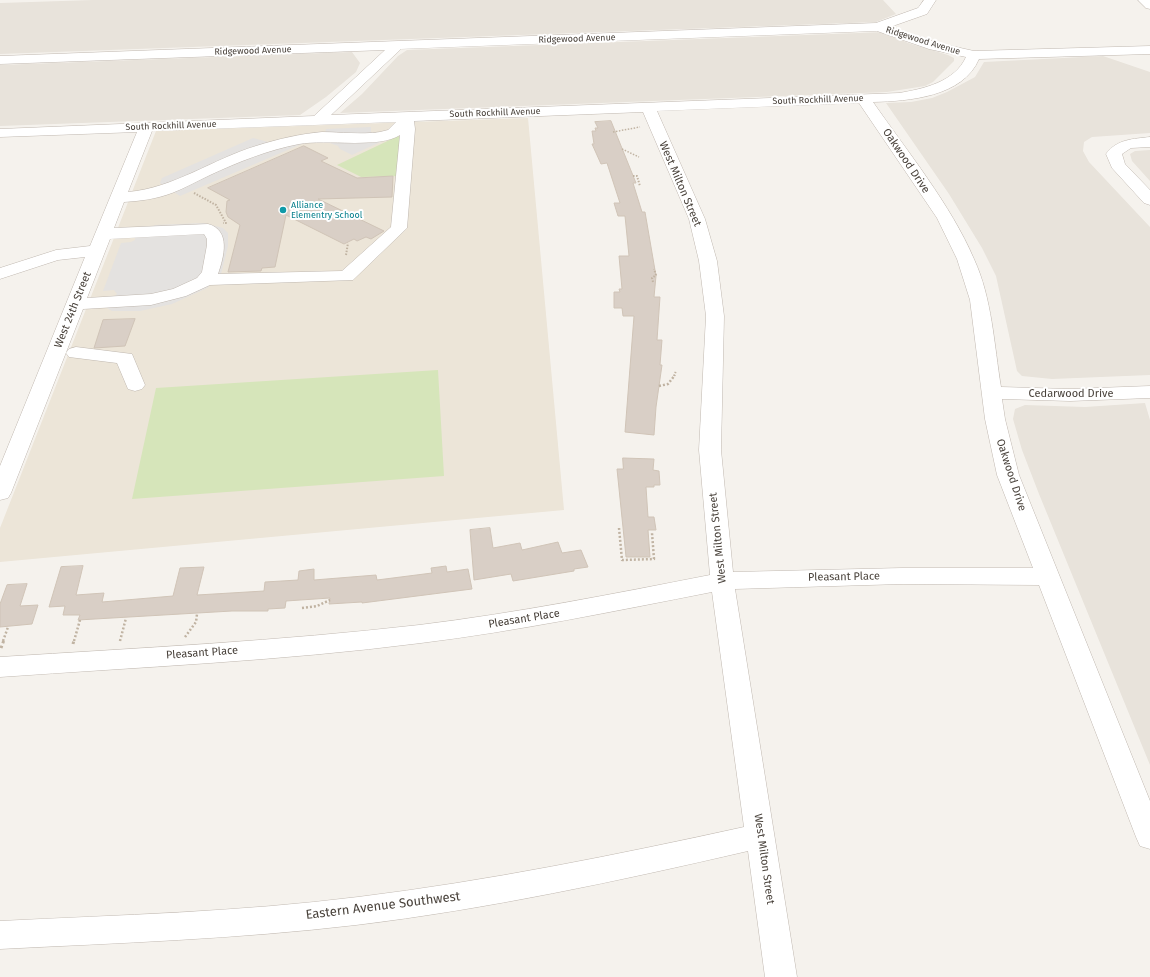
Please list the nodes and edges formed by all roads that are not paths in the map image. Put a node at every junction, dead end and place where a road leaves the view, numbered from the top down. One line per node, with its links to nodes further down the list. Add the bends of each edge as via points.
1 (930, 0): 4 (street, via 923,10)
2 (1144, 0): 3 (street)
3 (1150, 5)
4 (878, 27): 5 (street, Ridgewood Avenue); 8 (street, Ridgewood Avenue, via 934,46)
5 (397, 45): 6 (street, Ridgewood Avenue); 10 (street)
6 (359, 47): 9 (street, Ridgewood Avenue); 10 (street)
7 (1150, 50): 8 (street, Ridgewood Avenue)
8 (974, 55): 11 (street, South Rockhill Avenue, via 965,70 941,87 912,96)
9 (0, 60)
10 (375, 67): 14 (street)
11 (864, 99): 12 (street, South Rockhill Avenue); 27 (street, Oakwood Drive, via 945,218 966,259 979,300)
12 (648, 107): 13 (street, South Rockhill Avenue); 32 (street, West Milton Street, via 697,219 708,261 715,316 710,450)
13 (406, 116): 14 (street, South Rockhill Avenue); 18 (street, via 399,130 378,138 321,137 261,148 166,190 150,195); 23 (street, via 408,129 399,228 347,276)
14 (318, 120): 15 (street, South Rockhill Avenue)
15 (146, 127): 16 (street, South Rockhill Avenue); 18 (street, West 24th Street)
16 (0, 133)
17 (1148, 143): 19 (street, via 1124,145 1114,154 1118,164)
18 (118, 198): 20 (street, West 24th Street)
19 (1150, 200)
20 (102, 234): 21 (street, West 24th Street); 23 (street, via 208,229 215,235 216,241)
21 (96, 251): 22 (street, via 56,255); 24 (street, West 24th Street)
22 (0, 274)
23 (207, 280): 24 (street, via 191,288 149,301)
24 (75, 304): 29 (street, West 24th Street)
25 (76, 353): 26 (street, via 125,358)
26 (135, 385)
27 (991, 392): 28 (street, Cedarwood Drive, via 1058,396); 31 (street, Oakwood Drive, via 1008,475)
28 (1150, 392)
29 (8, 453): 30 (street, West 24th Street)
30 (0, 493)
31 (1047, 576): 32 (street, Pleasant Place, via 767,578); 35 (street, Oakwood Drive)
32 (722, 581): 33 (street, Pleasant Place, via 562,613 421,634 330,644); 34 (street, West Milton Street)
33 (0, 666)
34 (761, 836): 36 (street, Eastern Avenue Southwest, via 656,860 428,902 219,924 107,932); 37 (street, West Milton Street)
35 (1150, 836)
36 (0, 935)
37 (781, 977)

